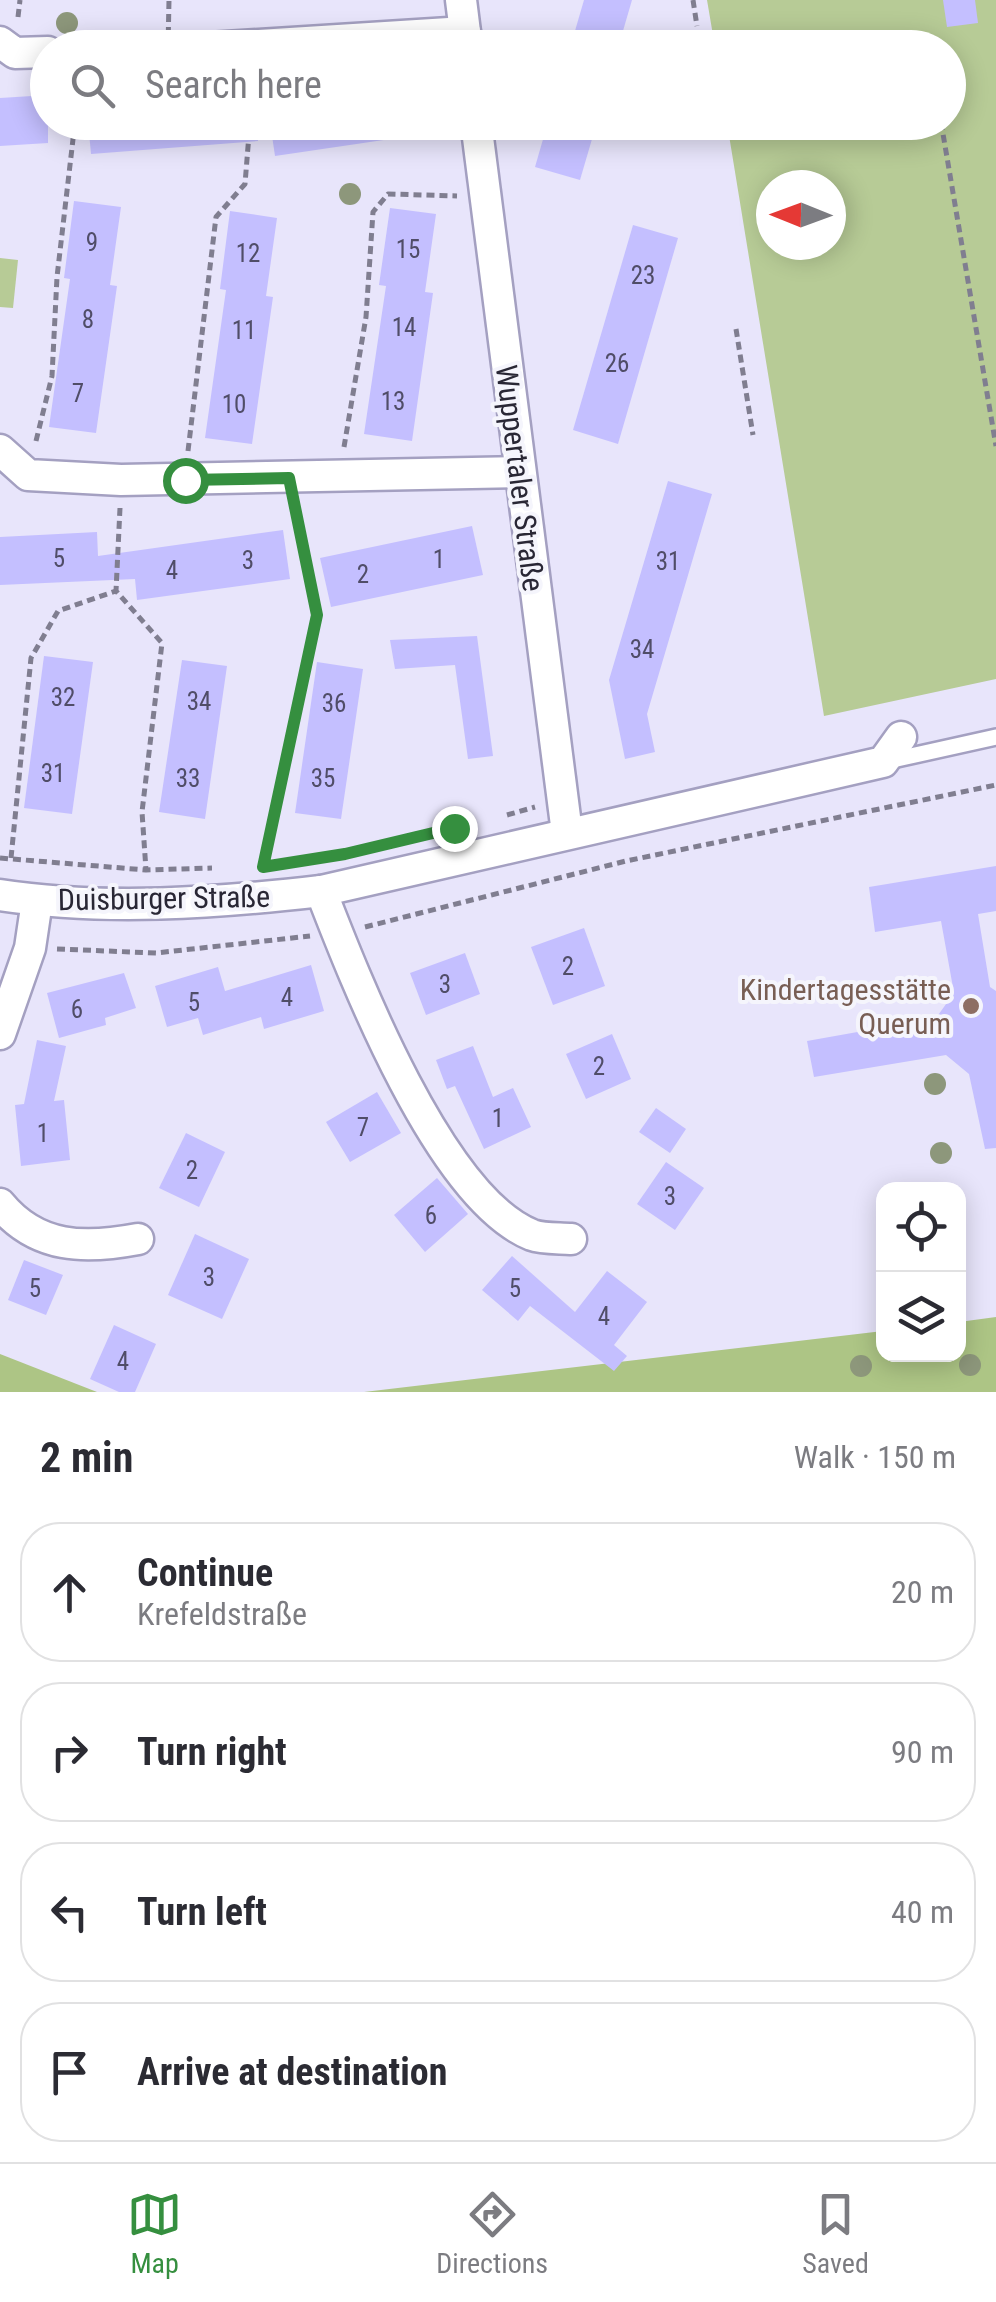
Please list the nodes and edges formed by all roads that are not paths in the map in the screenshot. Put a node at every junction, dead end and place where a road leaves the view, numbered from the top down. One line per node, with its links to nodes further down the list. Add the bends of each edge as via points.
1 (461, 0): 2 (street)
2 (465, 30)
3 (0, 42): 4 (street, via 14,53)
4 (30, 53)
5 (478, 140): 7 (street, Wuppertaler Straße)
6 (0, 450): 7 (street, via 28,475 122,480)
7 (519, 472): 11 (street, Wuppertaler Straße)
8 (902, 737): 10 (street)
9 (996, 737): 10 (lane)
10 (883, 762): 11 (street, Duisburger Straße)
11 (567, 833): 12 (street, Duisburger Straße)
12 (321, 891): 14 (street, Duisburger Straße, via 234,901); 17 (street, via 391,1058 459,1170 533,1235)
13 (0, 896): 14 (street, Duisburger Straße)
14 (36, 901): 15 (street, via 30,948)
15 (0, 1034)
16 (0, 1204): 18 (street, via 33,1234 65,1244)
17 (571, 1239)
18 (138, 1240)

